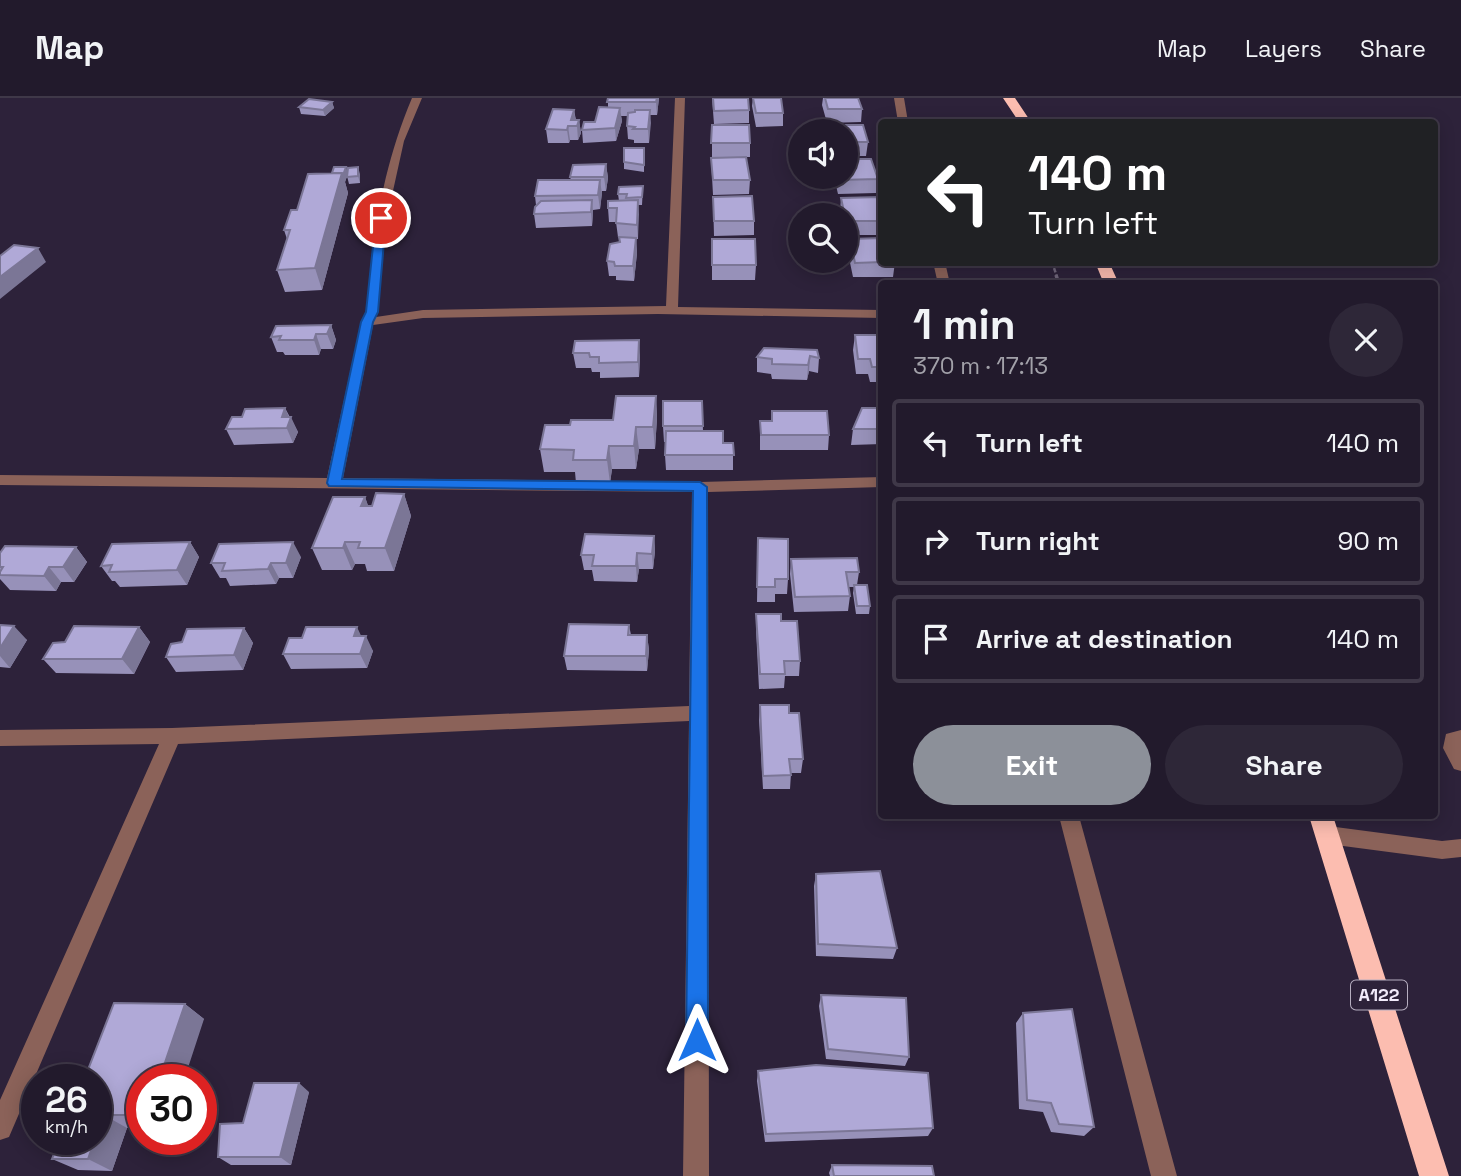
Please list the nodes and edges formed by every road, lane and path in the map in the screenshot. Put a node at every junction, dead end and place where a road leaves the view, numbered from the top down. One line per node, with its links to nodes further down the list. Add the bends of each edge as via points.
1 (416, 98): 9 (street, via 399,141 381,218 372,312)
2 (680, 98): 7 (street)
3 (899, 98): 5 (street)
4 (1009, 98): 6 (highway)
5 (902, 119)
6 (1023, 119)
7 (673, 310): 8 (street); 9 (street, via 423,314)
8 (878, 314)
9 (367, 322): 12 (street)
10 (0, 480): 12 (street)
11 (878, 482): 13 (street)
12 (334, 483): 13 (street)
13 (700, 487): 14 (street)
14 (700, 713): 15 (street); 23 (street)
15 (172, 736): 16 (street); 22 (street)
16 (0, 738)
17 (1461, 738): 18 (street, via 1453,740)
18 (1461, 763)
19 (1070, 819): 24 (street)
20 (1325, 825): 21 (street, via 1442,850); 25 (highway, A122)
21 (1461, 848)
22 (0, 1128)
23 (696, 1176)
24 (1164, 1176)
25 (1434, 1176)

